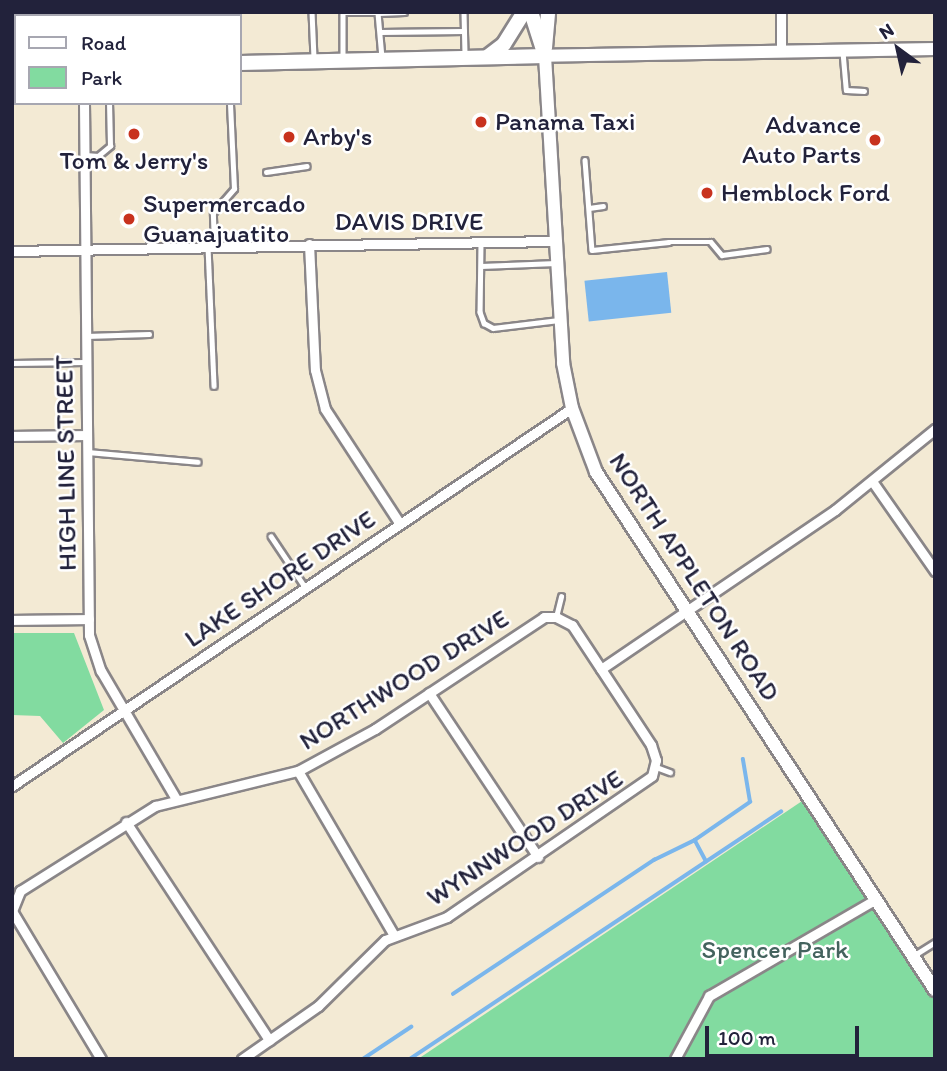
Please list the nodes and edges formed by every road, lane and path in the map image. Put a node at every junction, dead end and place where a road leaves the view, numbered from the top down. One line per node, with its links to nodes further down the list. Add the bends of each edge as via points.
1 (312, 12): 20 (lane)
2 (343, 12): 10 (lane); 21 (lane)
3 (396, 12): 4 (lane); 10 (lane)
4 (404, 12)
5 (464, 12): 11 (lane)
6 (524, 12): 18 (main road, via 504,44)
7 (531, 12): 16 (main road)
8 (548, 12): 16 (main road)
9 (781, 12): 15 (street)
10 (378, 13): 12 (lane)
11 (464, 31): 12 (lane); 17 (lane)
12 (380, 32): 19 (lane)
13 (935, 49): 14 (main road)
14 (843, 51): 15 (main road); 23 (lane, via 846,90)
15 (781, 52): 16 (main road)
16 (545, 56): 18 (main road); 33 (main road, NORTH APPLETON ROAD)
17 (466, 58): 18 (main road); 19 (main road)
18 (487, 58)
19 (382, 60): 21 (main road)
20 (315, 61): 21 (main road); 22 (main road)
21 (343, 61)
22 (242, 63)
23 (864, 90)
24 (84, 105): 27 (street, HIGH LINE STREET)
25 (109, 105): 27 (lane, via 110,146 98,156)
26 (230, 105): 36 (lane, via 233,188 213,213)
27 (84, 155): 37 (street, HIGH LINE STREET)
28 (585, 160): 32 (lane)
29 (307, 166): 30 (lane)
30 (266, 172)
31 (603, 206): 32 (lane)
32 (589, 208): 38 (lane, via 592,250 669,242 711,242 722,255)
33 (554, 241): 34 (street, DAVIS DRIVE); 40 (main road, NORTH APPLETON ROAD)
34 (481, 242): 35 (street, DAVIS DRIVE); 41 (lane)
35 (309, 244): 36 (street, DAVIS DRIVE); 55 (street, via 315,370 326,409)
36 (211, 246): 37 (street, DAVIS DRIVE); 47 (lane)
37 (84, 249): 39 (street, DAVIS DRIVE); 44 (street, HIGH LINE STREET)
38 (767, 249)
39 (12, 251)
40 (556, 263): 41 (lane); 42 (main road, NORTH APPLETON ROAD)
41 (481, 265): 42 (lane, via 484,323 493,327)
42 (559, 320): 48 (main road, NORTH APPLETON ROAD)
43 (149, 334): 44 (lane)
44 (85, 336): 45 (street, HIGH LINE STREET)
45 (85, 362): 46 (lane); 50 (street, HIGH LINE STREET)
46 (12, 363)
47 (214, 386)
48 (572, 408): 55 (street, LAKE SHORE DRIVE); 60 (main road, NORTH APPLETON ROAD, via 596,472)
49 (935, 429): 54 (street)
50 (85, 435): 51 (street); 52 (street, HIGH LINE STREET)
51 (12, 436)
52 (86, 452): 53 (lane); 62 (street, HIGH LINE STREET)
53 (198, 462)
54 (872, 481): 57 (street); 60 (street)
55 (400, 524): 58 (street, LAKE SHORE DRIVE)
56 (271, 536): 58 (lane)
57 (935, 571)
58 (305, 588): 66 (street, LAKE SHORE DRIVE)
59 (561, 597): 61 (lane)
60 (688, 611): 64 (street); 74 (main road, NORTH APPLETON ROAD)
61 (556, 617): 64 (street, via 572,625); 65 (street, NORTHWOOD DRIVE, via 526,628)
62 (89, 619): 63 (street); 66 (street, HIGH LINE STREET, via 93,653)
63 (12, 620)
64 (601, 669): 67 (street, via 651,745)
65 (429, 693): 68 (street, NORTHWOOD DRIVE); 73 (street)
66 (127, 708): 70 (street, LAKE SHORE DRIVE); 71 (street, HIGH LINE STREET)
67 (656, 767): 69 (lane); 73 (street, WYNNWOOD DRIVE, via 645,784)
68 (298, 771): 71 (street, NORTHWOOD DRIVE); 76 (street)
69 (670, 772)
70 (12, 786)
71 (176, 799): 72 (street, NORTHWOOD DRIVE)
72 (126, 822): 75 (street, NORTHWOOD DRIVE, via 20,891); 80 (street)
73 (538, 857): 76 (street, WYNNWOOD DRIVE, via 447,917)
74 (876, 899): 78 (main road, NORTH APPLETON ROAD); 83 (street, via 709,996)
75 (13, 906): 81 (street)
76 (394, 935): 80 (street, WYNNWOOD DRIVE, via 376,947 318,1006)
77 (935, 942): 78 (lane)
78 (913, 957): 79 (main road, NORTH APPLETON ROAD)
79 (935, 990)
80 (269, 1040): 82 (street, WYNNWOOD DRIVE)
81 (101, 1059)
82 (242, 1059)
83 (675, 1059)

